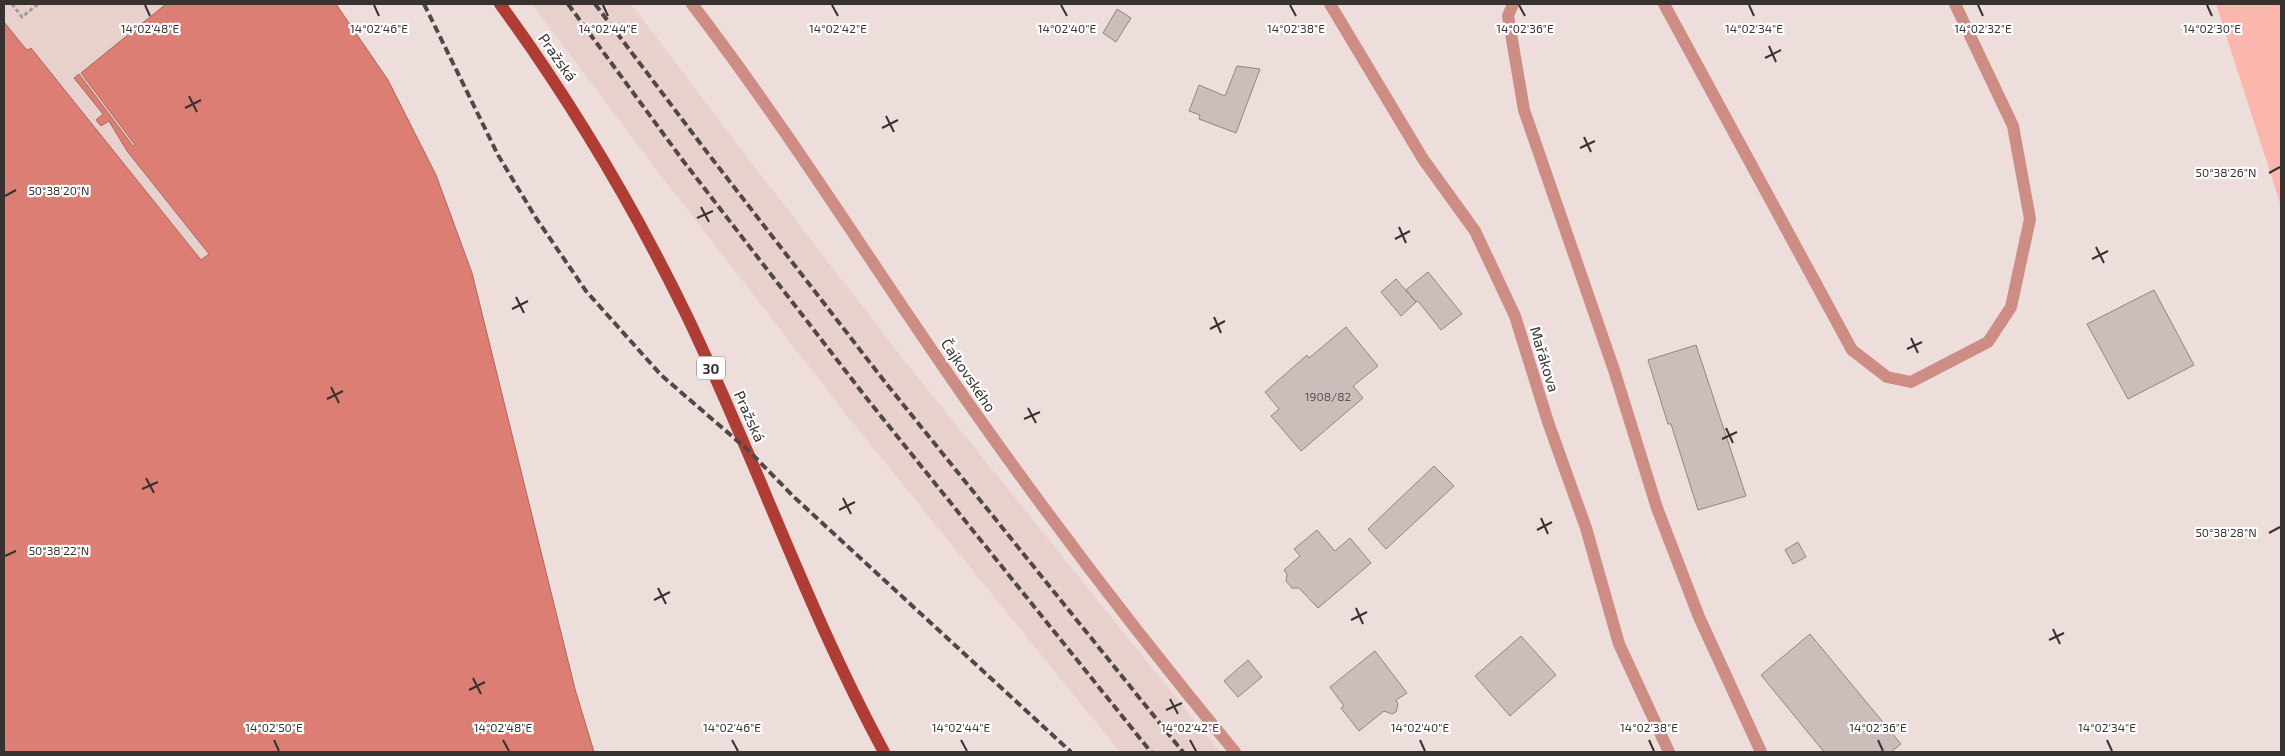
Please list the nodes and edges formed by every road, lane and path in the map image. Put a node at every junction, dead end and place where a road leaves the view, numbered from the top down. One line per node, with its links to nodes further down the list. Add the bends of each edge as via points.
1 (12, 4): 2 (path, via 22,17)
2 (38, 4)
3 (500, 4): 9 (main road, Pražská / 30, via 570,103 631,205 687,316 748,450 802,581 863,714)
4 (692, 4): 10 (street, Čajkovského, via 746,74 986,428 1163,665)
5 (1330, 4): 11 (street, Mařákova, via 1423,158 1475,231 1515,316 1586,528 1619,644)
6 (1513, 4): 12 (street, via 1508,16 1524,110 1614,370 1657,508 1699,617)
7 (1664, 4): 8 (street, via 1852,350 1887,376 1912,382 1988,342 2011,307 2030,219 2013,126)
8 (1955, 4)
9 (884, 752)
10 (1235, 752)
11 (1669, 752)
12 (1761, 752)

